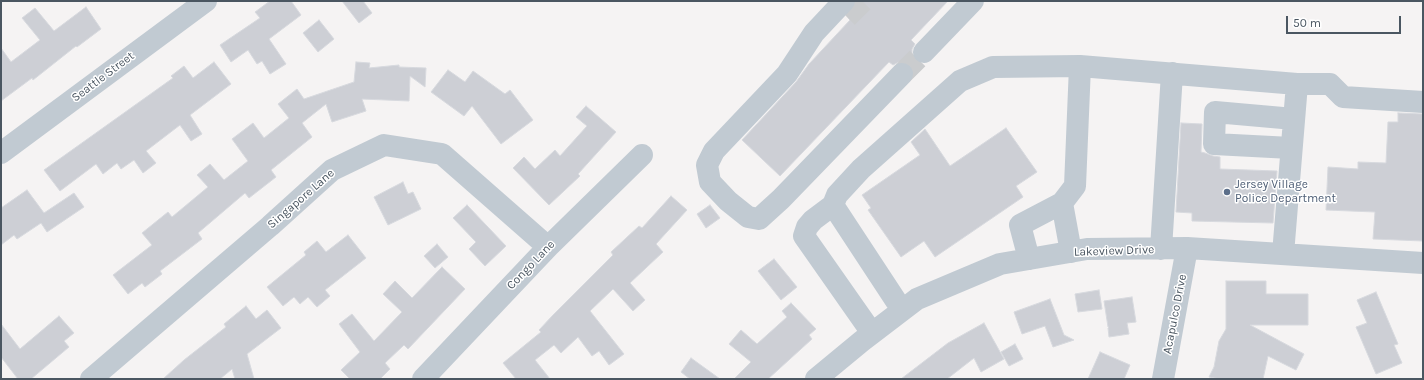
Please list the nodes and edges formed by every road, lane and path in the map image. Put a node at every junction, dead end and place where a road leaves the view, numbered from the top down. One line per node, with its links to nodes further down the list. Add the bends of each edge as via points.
1 (206, 1): 12 (street, Seattle Street)
2 (973, 1): 4 (street)
3 (845, 9): 7 (street, via 814,33 787,74 714,151 707,165 710,182 748,217 759,219)
4 (924, 52)
5 (1080, 66): 6 (street); 14 (street, via 1075,186); 15 (street, via 993,67 960,81 861,169 837,195)
6 (1172, 73): 8 (street); 18 (street)
7 (902, 74)
8 (1297, 84): 9 (street, via 1330,84 1343,97); 10 (street)
9 (1423, 102)
10 (1294, 119): 11 (street); 11 (street, via 1215,112 1214,144)
11 (1291, 148): 20 (street)
12 (1, 153)
13 (642, 155): 16 (street, Congo Lane)
14 (1062, 203): 19 (street); 21 (street, via 1020,226)
15 (833, 205): 23 (street); 24 (street, via 806,227 804,236)
16 (548, 247): 25 (street, Singapore Lane, via 442,154 384,145 332,170); 26 (street, Congo Lane)
17 (1187, 248): 18 (street, Lakeview Drive); 20 (street, Lakeview Drive); 28 (street, Acapulco Drive)
18 (1161, 249): 19 (street, Lakeview Drive)
19 (1071, 252): 21 (street, Lakeview Drive)
20 (1283, 254): 22 (street, Lakeview Drive)
21 (1029, 259): 23 (street, Lakeview Drive, via 1000,264 917,299)
22 (1423, 262)
23 (902, 310): 24 (street, Lakeview Drive)
24 (872, 333): 27 (street, Lakeview Drive)
25 (91, 379)
26 (423, 379)
27 (816, 379)
28 (1163, 379)

